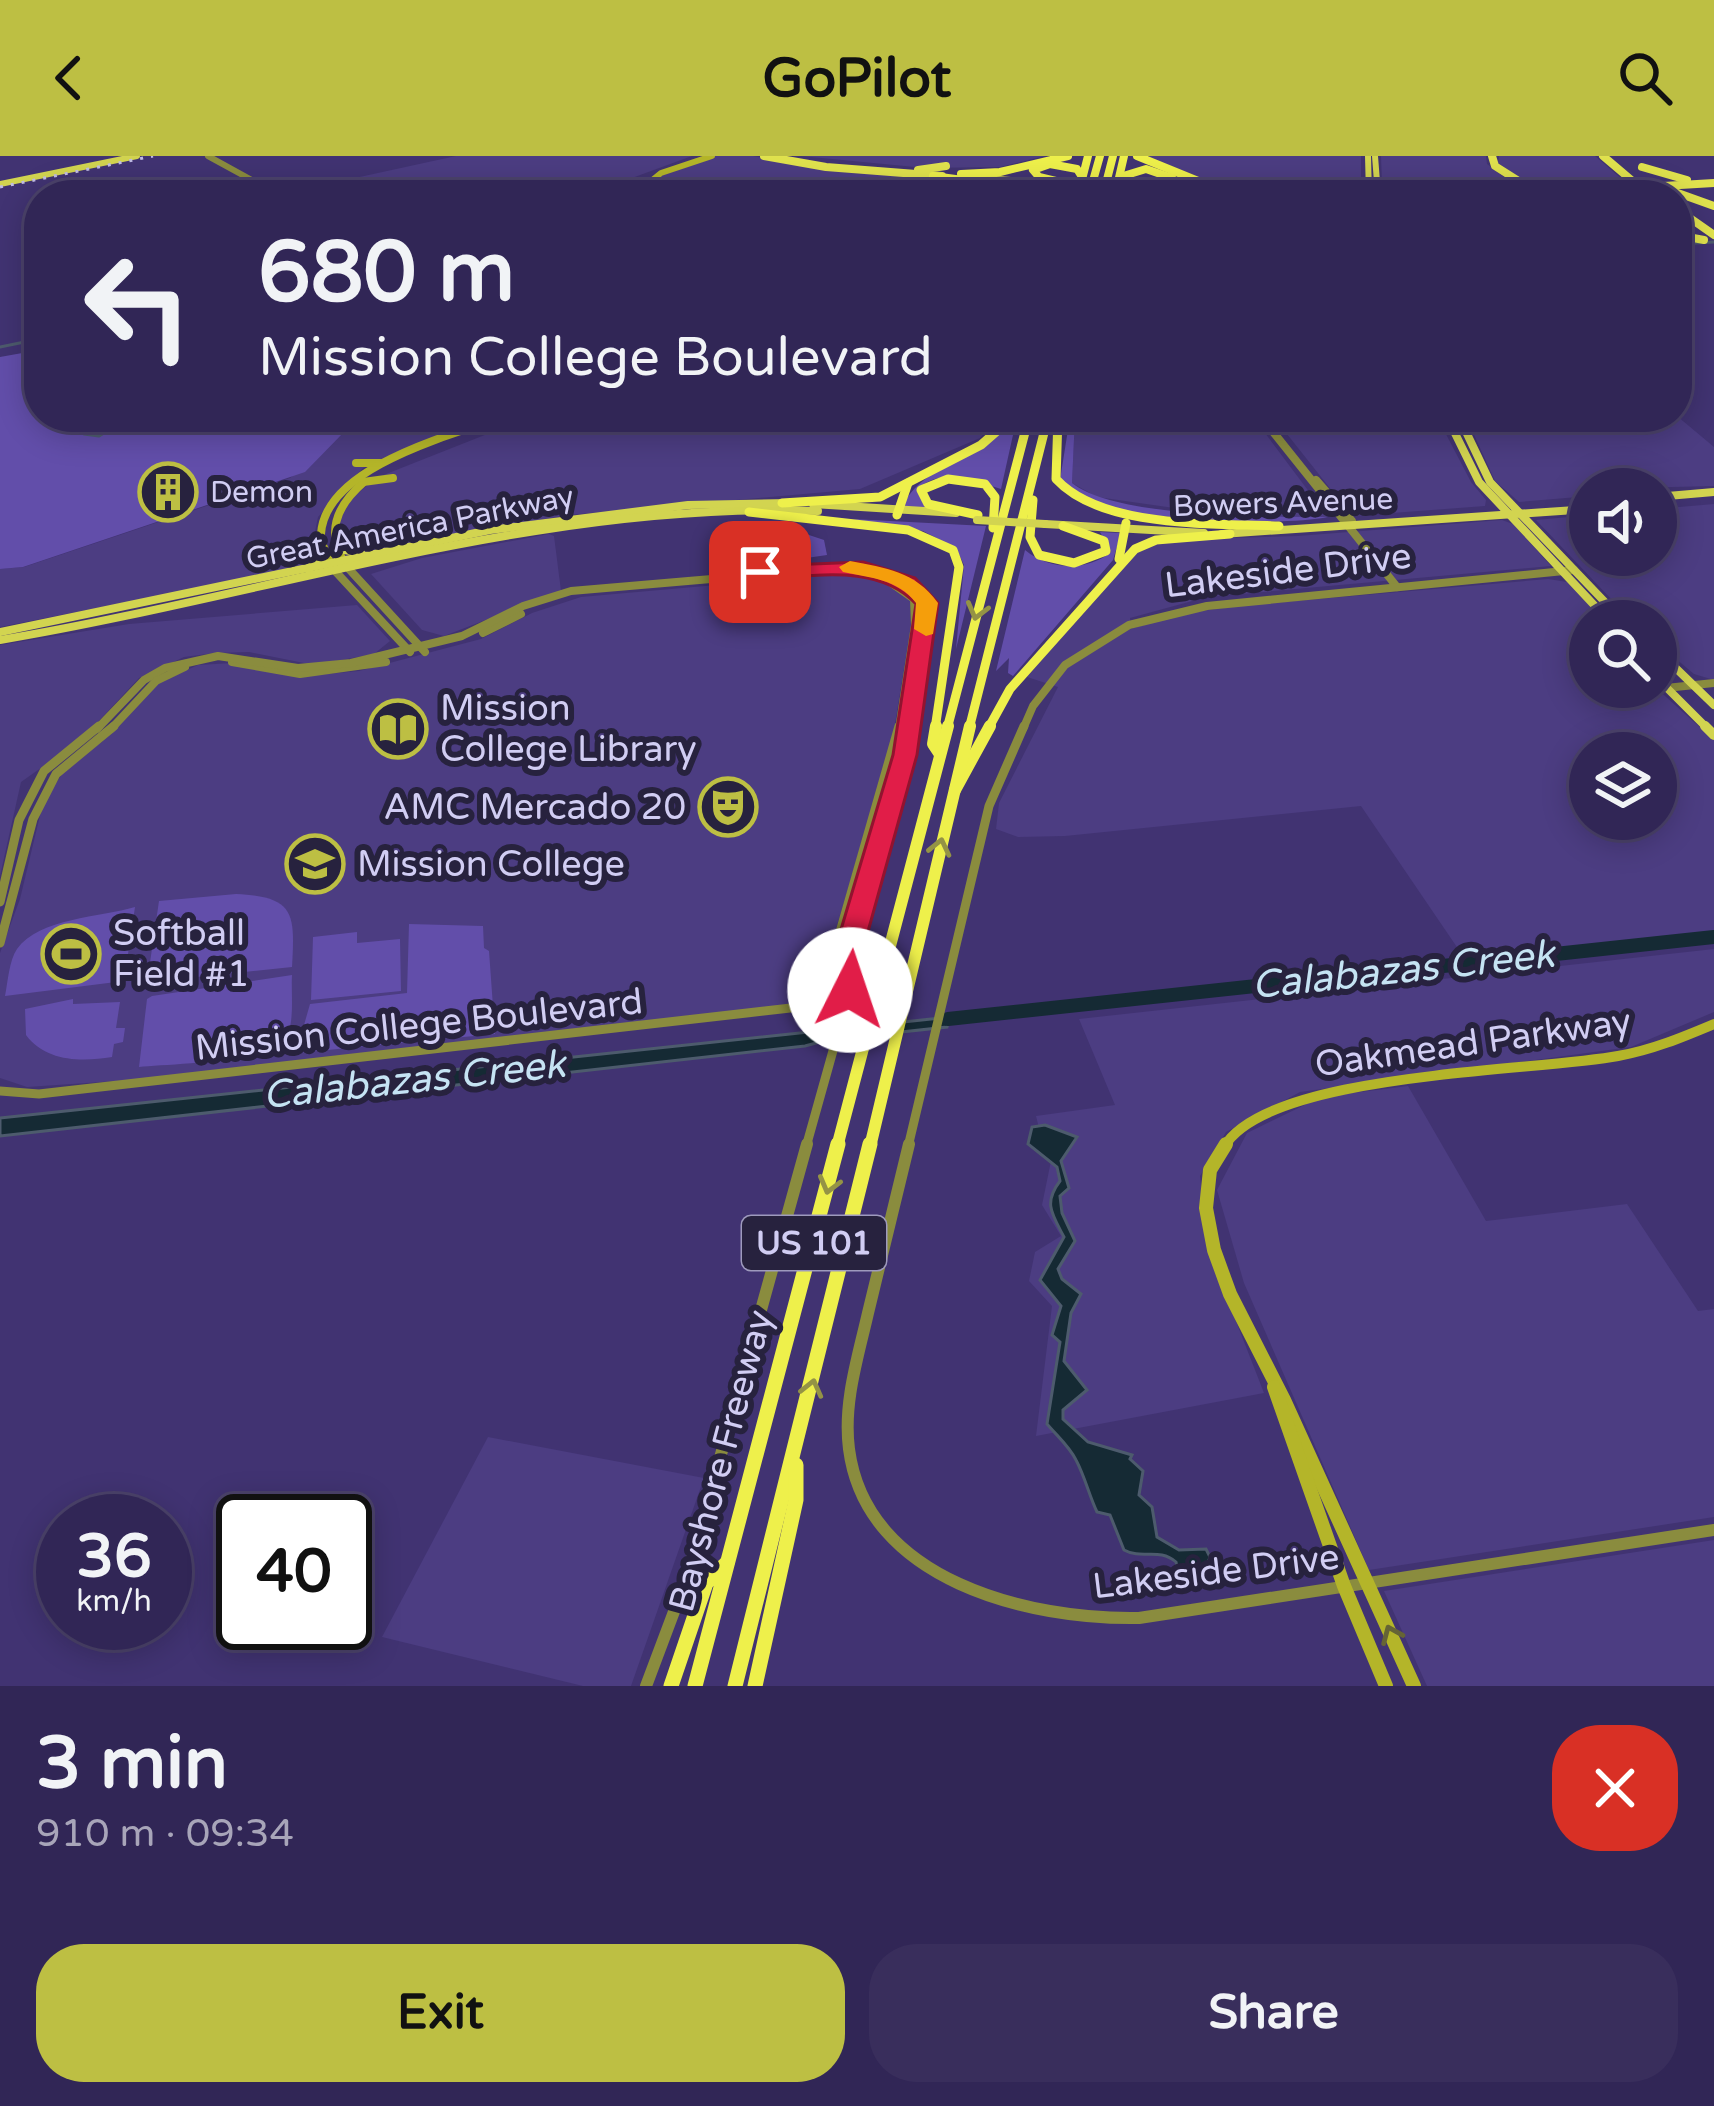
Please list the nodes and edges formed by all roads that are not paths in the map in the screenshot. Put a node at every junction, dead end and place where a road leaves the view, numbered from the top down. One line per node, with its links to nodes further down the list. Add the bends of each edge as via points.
1 (124, 156): 39 (main road)
2 (136, 156): 39 (main road)
3 (208, 156): 22 (street)
4 (701, 156): 23 (main road)
5 (712, 156): 24 (main road)
6 (764, 156): 17 (highway)
7 (789, 156): 17 (highway)
8 (1068, 156): 18 (highway)
9 (1088, 156): 19 (highway)
10 (1124, 156): 20 (highway)
11 (1137, 156): 33 (highway)
12 (1492, 156): 34 (highway)
13 (1604, 156): 35 (highway)
14 (1615, 156): 36 (highway)
15 (1633, 156): 16 (highway)
16 (1642, 167): 37 (highway); 38 (highway)
17 (909, 172): 21 (highway); 21 (highway)
18 (961, 174): 21 (highway); 28 (highway)
19 (1082, 177): 29 (highway, via 1066,165 1033,170); 30 (highway)
20 (1120, 177): 31 (highway); 32 (highway, via 1145,169 1172,178)
21 (939, 178): 25 (street); 26 (highway); 27 (highway)
22 (251, 180)
23 (642, 180)
24 (652, 180)
25 (942, 180)
26 (959, 180)
27 (990, 180)
28 (1032, 180)
29 (1053, 180)
30 (1081, 180)
31 (1119, 180)
32 (1163, 180)
33 (1196, 180)
34 (1514, 180)
35 (1636, 180)
36 (1637, 180)
37 (1665, 180)
38 (1686, 180)
39 (0, 183)
40 (1714, 186): 41 (highway)
41 (1712, 204)
42 (1692, 221): 43 (highway); 44 (highway)
43 (1714, 226)
44 (1709, 238): 45 (highway)
45 (1714, 246)
46 (464, 432): 57 (main road)
47 (476, 432): 56 (main road)
48 (996, 432): 58 (highway)
49 (1025, 432): 77 (highway, Bayshore Freeway / US 101)
50 (1044, 432): 55 (highway, Bayshore Freeway / US 101)
51 (1057, 432): 72 (highway, via 1055,479 1076,500 1169,518)
52 (1273, 432): 69 (street)
53 (1455, 432): 66 (main road, via 1473,473)
54 (1466, 432): 66 (main road)
55 (1039, 451): 70 (highway, via 1035,552 1070,563 1106,551 1095,535); 101 (highway, Bayshore Freeway / US 101)
56 (402, 460): 59 (main road); 59 (main road, via 395,476)
57 (384, 463): 59 (main road); 59 (main road, via 355,464)
58 (913, 478): 62 (highway, via 868,500); 65 (highway)
59 (360, 481): 74 (main road, via 324,514); 75 (main road, via 336,512)
60 (1714, 495): 61 (main road)
61 (1677, 498)
62 (782, 503): 65 (main road, Great America Parkway); 76 (main road, Great America Parkway, via 589,516)
63 (1569, 508): 66 (main road, Bowers Avenue)
64 (749, 512): 65 (main road, Great America Parkway); 78 (main road, Great America Parkway, via 559,528); 100 (highway, via 908,530 953,550 959,567 933,744)
65 (897, 512): 67 (main road, Great America Parkway)
66 (1512, 512): 69 (main road, Bowers Avenue); 81 (main road)
67 (977, 518): 68 (main road, Bowers Avenue, bridge); 77 (highway, via 935,507 920,493 948,478 990,488)
68 (1046, 522): 70 (main road, Bowers Avenue); 71 (main road, Bowers Avenue)
69 (1348, 524): 72 (main road, Bowers Avenue); 73 (main road, Bowers Avenue); 83 (street)
70 (1064, 526): 71 (main road, Bowers Avenue)
71 (1126, 526): 72 (main road, Bowers Avenue); 73 (main road, Bowers Avenue); 80 (highway)
72 (1279, 526)
73 (1230, 535): 80 (highway, via 1145,543)
74 (321, 548): 79 (main road); 82 (main road)
75 (334, 548): 76 (main road); 78 (main road)
76 (376, 554): 78 (main road, Great America Parkway)
77 (990, 562): 100 (highway, Bayshore Freeway / US 101, one-way to 100)
78 (346, 565): 79 (main road, Great America Parkway); 86 (street)
79 (333, 569): 82 (main road, Great America Parkway); 87 (main road, Great America Parkway, via 160,614); 88 (street)
80 (1113, 570): 101 (highway, via 1010,688)
81 (1568, 571): 83 (street, Lakeside Drive); 84 (main road); 85 (main road)
82 (301, 572): 87 (main road, Great America Parkway)
83 (1397, 587): 112 (street, Lakeside Drive, via 1216,604 1129,625 1072,657 1033,706 986,818 845,1415 851,1465 885,1527 939,1575 999,1604 1111,1621)
84 (1592, 600)
85 (1600, 600)
86 (401, 625): 89 (street); 90 (street)
87 (0, 636)
88 (399, 639): 91 (street); 92 (street)
89 (452, 639): 90 (street); 104 (street, via 545,598 616,584 838,567 891,575 920,592 928,611 914,710 848,953)
90 (423, 650): 91 (street); 104 (street, via 602,591 836,572 907,591 917,611 902,713 833,953)
91 (410, 653): 92 (street); 103 (street, via 361,669 300,674 218,662 156,682 50,782)
92 (380, 658): 102 (street, via 307,668 218,656 144,680 36,782)
93 (1677, 668): 95 (main road)
94 (1714, 683): 95 (street)
95 (1696, 685): 96 (street); 98 (main road)
96 (1677, 687)
97 (1677, 699): 99 (main road)
98 (1714, 705)
99 (1714, 735)
100 (939, 753): 110 (highway, Bayshore Freeway / US 101, one-way to 110)
101 (952, 793): 108 (highway, Bayshore Freeway / US 101, one-way to 101)
102 (0, 902)
103 (0, 943)
104 (843, 1002): 106 (street, Mission College Boulevard, via 39,1094); 113 (street, via 687,1576)
105 (1714, 1024): 107 (main road, Oakmead Parkway, via 1618,1056 1315,1094 1233,1132 1208,1173 1204,1217)
106 (0, 1091)
107 (1274, 1387): 111 (main road, Oakmead Parkway); 112 (main road, Oakmead Parkway)
108 (796, 1452): 116 (highway, Bayshore Freeway / US 101); 117 (highway, via 796,1500)
109 (1714, 1530): 111 (street, Lakeside Drive)
110 (728, 1563): 114 (highway, via 706,1583); 115 (highway, Bayshore Freeway / US 101)
111 (1369, 1582): 112 (street, Lakeside Drive); 119 (main road, Oakmead Parkway, one-way to 111)
112 (1344, 1586): 118 (main road, Oakmead Parkway)
113 (646, 1686)
114 (671, 1686)
115 (694, 1686)
116 (735, 1686)
117 (755, 1686)
118 (1386, 1686)
119 (1414, 1686)

